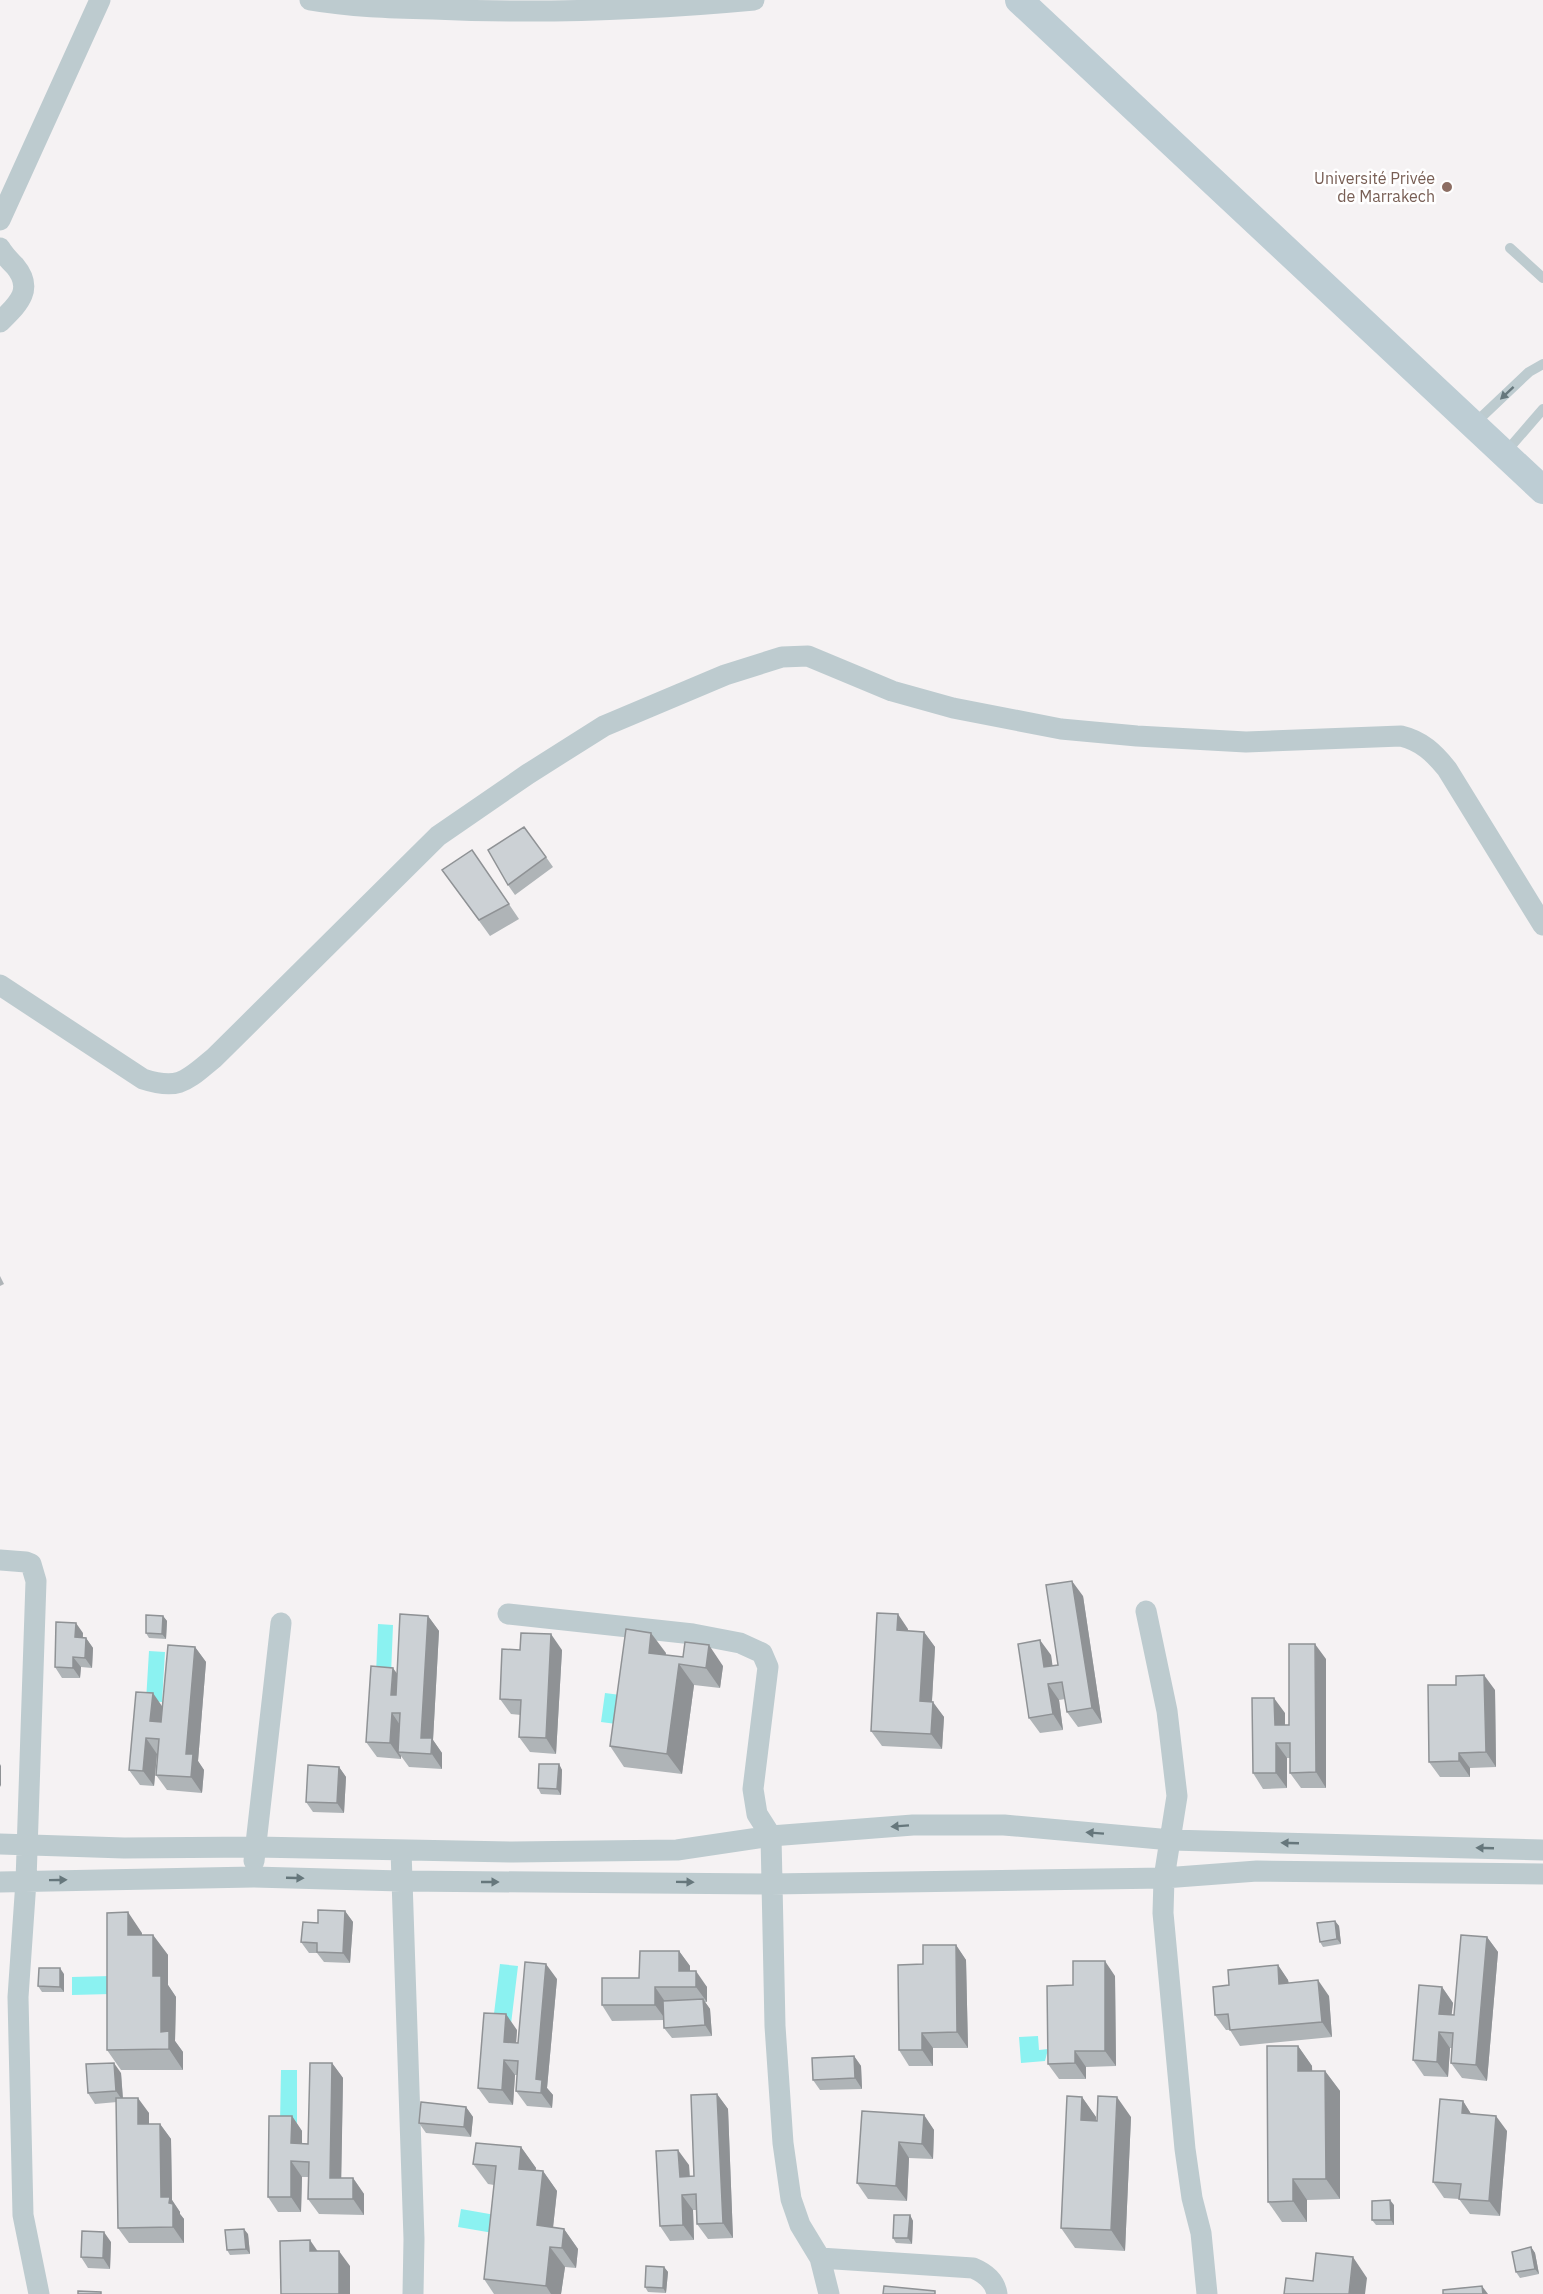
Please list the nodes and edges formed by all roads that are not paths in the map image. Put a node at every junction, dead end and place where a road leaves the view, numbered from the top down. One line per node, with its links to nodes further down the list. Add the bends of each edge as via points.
1 (100, 0): 5 (street)
2 (310, 0): 3 (street, via 395,8 545,12)
3 (754, 0)
4 (1019, 0): 12 (main road)
5 (0, 220)
6 (0, 248): 9 (street, via 21,275 23,291 22,300)
7 (1509, 248): 8 (lane)
8 (1543, 278)
9 (0, 322)
10 (1543, 364): 12 (lane, one-way to 12, via 1529,372)
11 (1543, 409): 13 (lane)
12 (1473, 424): 13 (main road)
13 (1504, 454): 14 (main road)
14 (1543, 490)
15 (1543, 925): 16 (street, via 1447,769 1416,740 1401,736 1246,742 1061,729 902,694 808,656 782,657 725,675 604,726 438,836 214,1058 183,1083 157,1084 143,1079)
16 (0, 985)
17 (0, 1560): 24 (street, via 31,1564 35,1575)
18 (1146, 1611): 22 (street, via 1175,1769 1177,1796)
19 (508, 1614): 21 (street, via 693,1634 740,1643 762,1653 768,1667 753,1789 758,1814)
20 (281, 1623): 25 (street)
21 (771, 1836): 22 (street, one-way to 21, via 1004,1826 913,1825); 26 (street, via 676,1850); 34 (street)
22 (1171, 1840): 27 (street, one-way to 22); 30 (street)
23 (0, 1844): 24 (street)
24 (27, 1846): 25 (street); 31 (street)
25 (256, 1846): 26 (street); 29 (street)
26 (401, 1850): 32 (street)
27 (1543, 1850)
28 (1543, 1874): 30 (street, via 1257,1871)
29 (253, 1877): 31 (street, one-way to 29); 32 (street, one-way to 32)
30 (1164, 1878): 34 (street); 40 (street, via 1163,1913 1185,2149 1201,2233)
31 (26, 1881): 33 (street); 36 (street, via 18,1997 23,2215)
32 (401, 1881): 34 (street, one-way to 34); 37 (street)
33 (0, 1882)
34 (771, 1884): 35 (street, via 783,2143 794,2208)
35 (820, 2258): 38 (street); 39 (street, via 973,2268 990,2279)
36 (39, 2294)
37 (413, 2294)
38 (830, 2294)
39 (997, 2294)
40 (1207, 2294)

